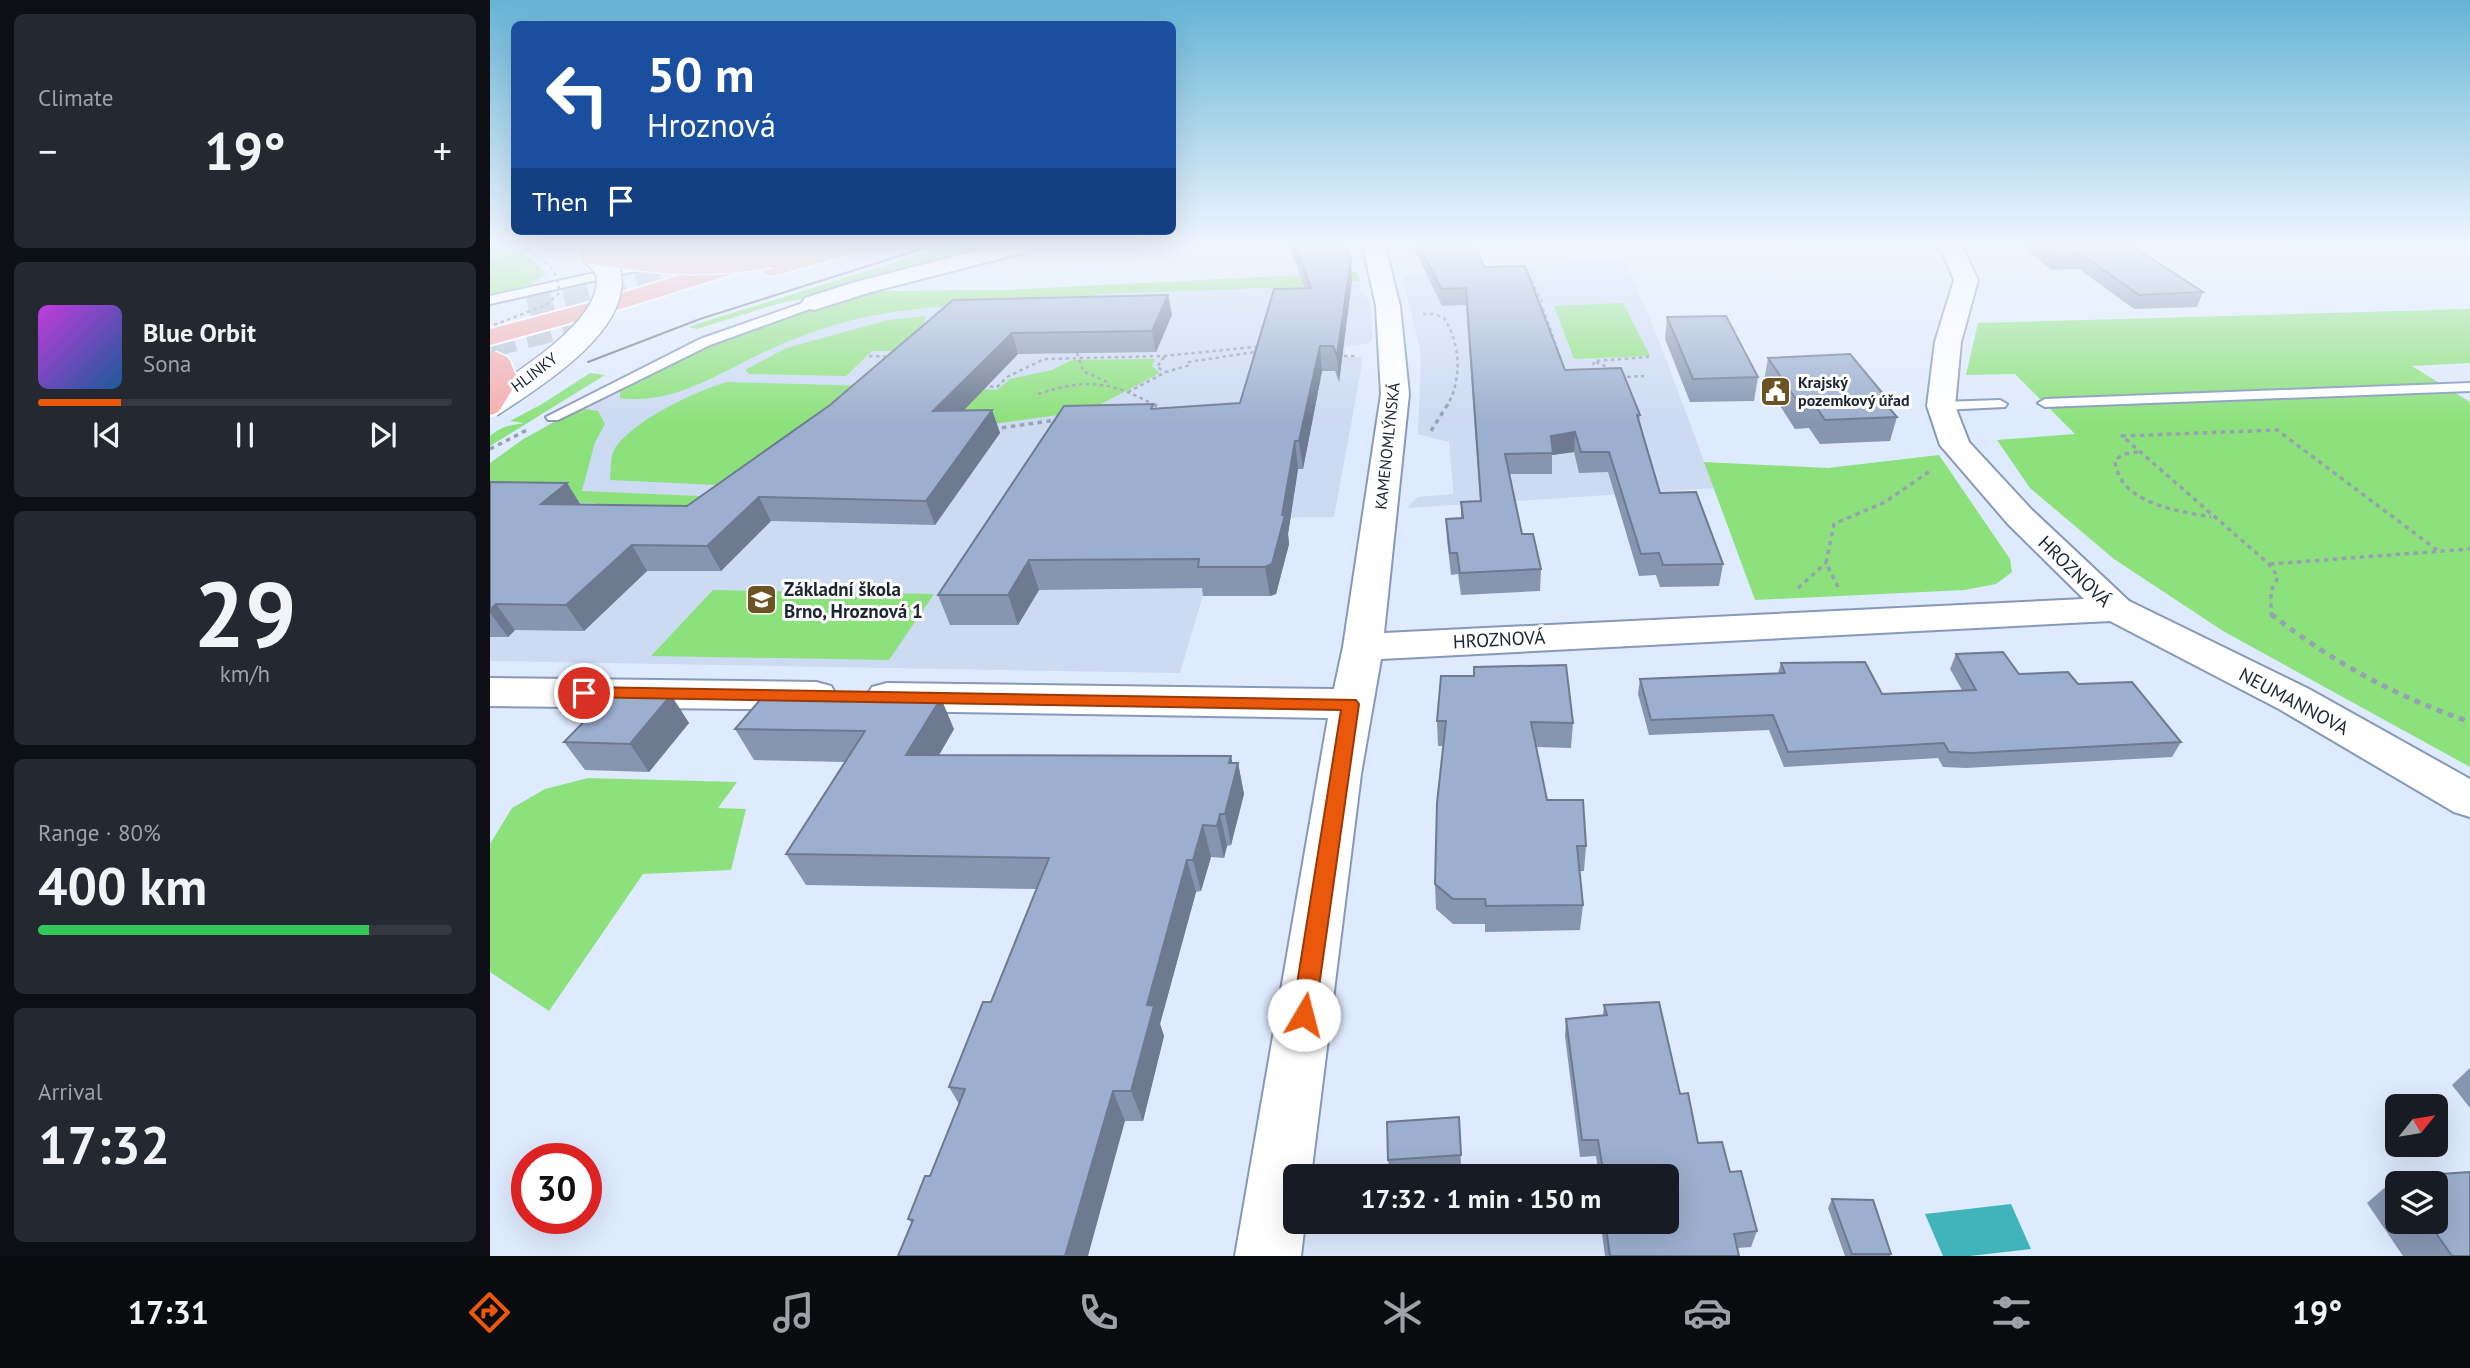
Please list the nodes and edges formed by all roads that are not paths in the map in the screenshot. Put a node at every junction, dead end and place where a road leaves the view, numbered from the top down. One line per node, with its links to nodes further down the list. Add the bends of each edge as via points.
1 (609, 305): 5 (highway, bridge)
2 (809, 305): 15 (lane, via 705,342)
3 (1388, 305): 17 (street, KAMENOMLÝNSKÁ, via 1395,394)
4 (1959, 305): 14 (street, HROZNOVÁ, via 1948,342)
5 (605, 306): 8 (highway); 12 (street, HLINKY, bridge, via 570,345)
6 (529, 310): 7 (highway)
7 (490, 320)
8 (490, 337)
9 (490, 363): 12 (highway, bridge, via 499,367 504,379)
10 (2470, 387): 11 (lane)
11 (2045, 403)
12 (490, 404)
13 (2000, 404): 14 (lane)
14 (1941, 406): 16 (street, HROZNOVÁ, via 1955,445 2020,517)
15 (553, 416)
16 (2116, 609): 17 (street, HROZNOVÁ); 20 (street, NEUMANNOVA, via 2294,699)
17 (1363, 647): 19 (street)
18 (490, 692): 19 (street)
19 (1350, 704): 21 (street)
20 (2470, 800)
21 (1268, 1256)

